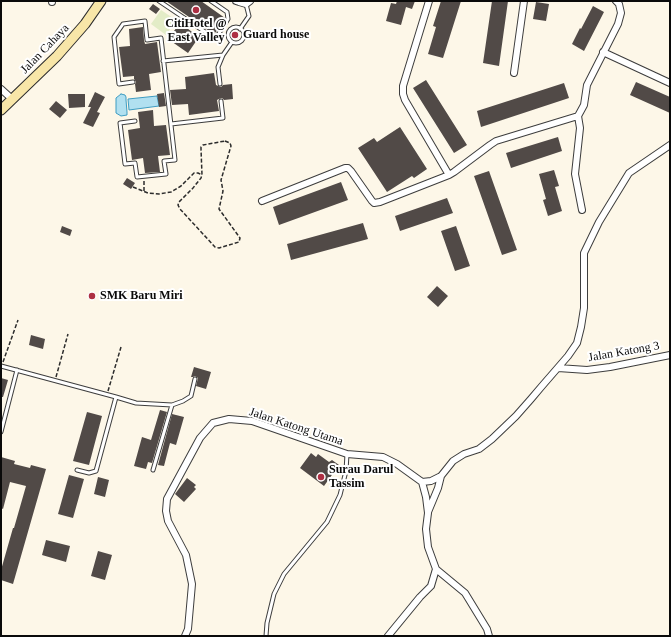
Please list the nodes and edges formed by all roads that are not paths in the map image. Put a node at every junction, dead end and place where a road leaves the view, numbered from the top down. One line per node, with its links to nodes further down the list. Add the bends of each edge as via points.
1 (101, 1): 19 (street, Jalan Cahaya, via 57,56)
2 (159, 1): 3 (lane, via 211,36 218,35 228,19 227,12)
3 (211, 1)
4 (236, 1): 8 (street)
5 (429, 1): 26 (street, via 403,86 403,94 404,100)
6 (524, 1): 14 (street)
7 (616, 1): 11 (street, via 621,13)
8 (248, 2): 9 (lane, via 249,16)
9 (240, 28): 10 (lane, via 243,38 240,42); 10 (lane, via 236,27 229,31 228,36)
10 (232, 42): 12 (lane)
11 (603, 52): 16 (street); 22 (street, via 587,85 584,105)
12 (223, 55): 13 (lane); 17 (lane, via 218,67)
13 (163, 61): 15 (lane, via 160,38 147,40 145,21 123,24 114,37 119,84); 24 (lane)
14 (514, 73)
15 (133, 82)
16 (670, 83)
17 (220, 84)
18 (1, 89): 19 (street)
19 (12, 99): 21 (street, Jalan Cahaya)
20 (221, 101): 24 (lane, via 223,118)
21 (1, 110)
22 (578, 116): 26 (street, via 496,141); 28 (street, via 580,128 575,174)
23 (135, 121): 24 (lane, via 120,123 124,164 135,163 137,177 166,174 164,161 175,160)
24 (171, 124)
25 (670, 145): 31 (street, via 628,173 599,222 584,253 584,308 577,342)
26 (449, 175): 27 (street, via 374,203 351,171 345,168)
27 (262, 201)
28 (582, 210)
29 (670, 355): 31 (street, Jalan Katong 3, via 610,368)
30 (1, 366): 32 (lane)
31 (558, 368): 40 (street, via 492,439 479,449 453,461)
32 (17, 370): 34 (lane); 36 (lane)
33 (195, 379): 35 (lane, via 191,396)
34 (116, 397): 35 (lane, via 136,402); 38 (lane, via 96,471 89,473)
35 (172, 405): 39 (lane)
36 (1, 432)
37 (347, 454): 41 (street, Jalan Katong Utama, via 383,457); 44 (street, Jalan Katong Utama, via 252,421 229,420 213,423 200,438 167,499 168,521 186,555 192,584); 45 (lane, via 340,495 327,522 284,574 274,594)
38 (76, 470)
39 (154, 470)
40 (441, 476): 41 (street); 42 (street)
41 (422, 482): 42 (street)
42 (428, 513): 43 (street, via 428,546)
43 (436, 569): 46 (street, via 431,586); 47 (street, via 465,593)
44 (185, 636)
45 (266, 636)
46 (388, 636)
47 (489, 636)

